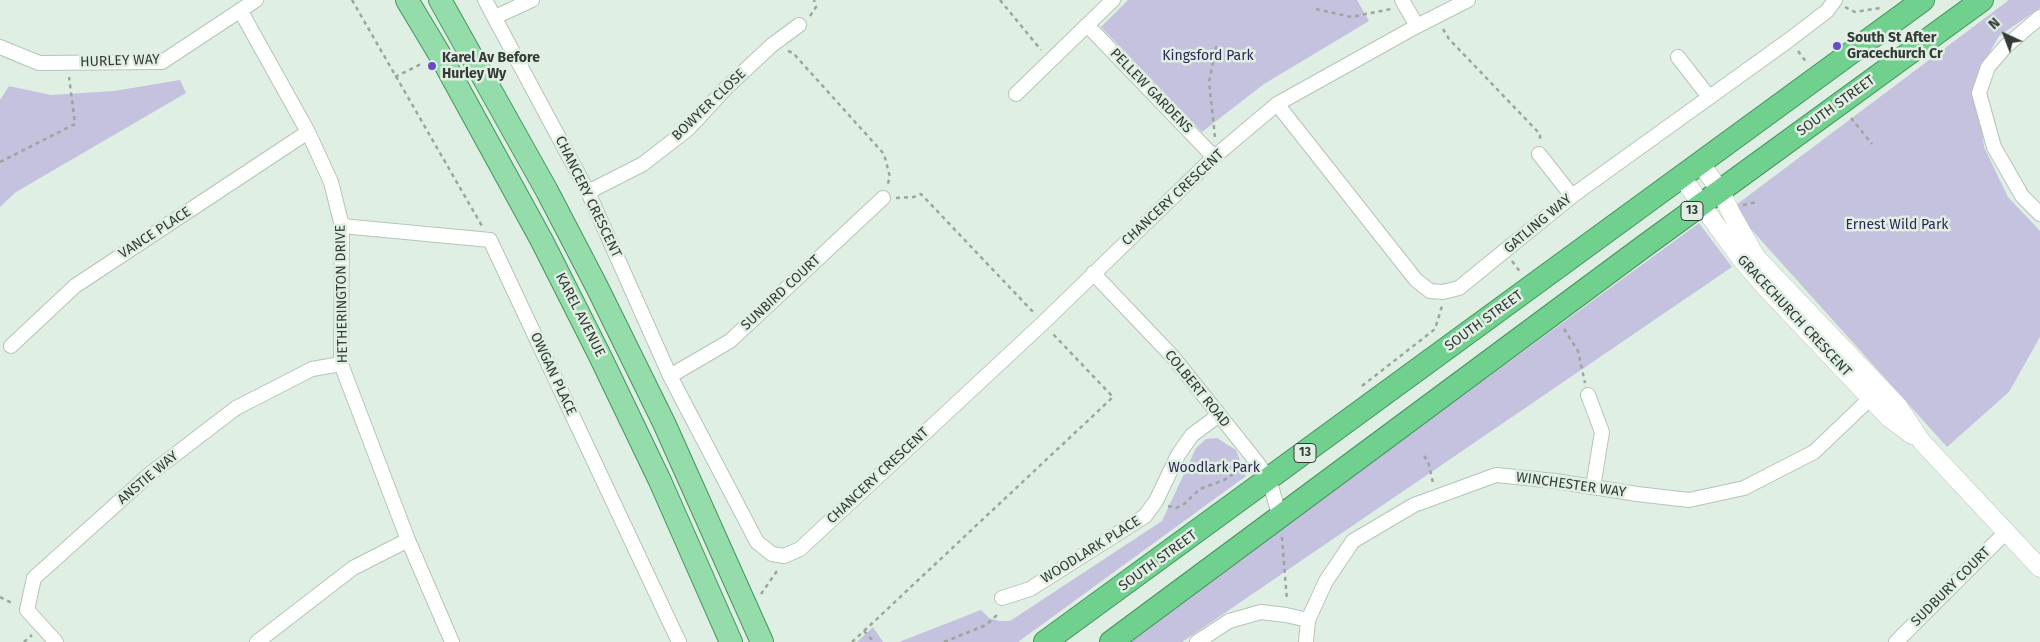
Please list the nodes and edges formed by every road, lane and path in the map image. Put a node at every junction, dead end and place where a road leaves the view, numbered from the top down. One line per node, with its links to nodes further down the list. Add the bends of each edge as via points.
1 (256, 0): 17 (street, HURLEY WAY)
2 (352, 0): 48 (path)
3 (407, 0): 79 (main road, KAREL AVENUE, via 542,241 660,481)
4 (440, 0): 80 (main road, KAREL AVENUE, via 547,190 597,287 664,423)
5 (485, 0): 19 (street, CHANCERY CRESCENT)
6 (532, 0): 19 (street)
7 (814, 0): 21 (path, via 813,14)
8 (1000, 0): 28 (path)
9 (1113, 0): 22 (street)
10 (1468, 0): 18 (street, CHANCERY CRESCENT)
11 (1923, 0): 37 (highway, SOUTH STREET / 13)
12 (1982, 0): 39 (highway, SOUTH STREET / 13)
13 (1835, 1): 15 (path, via 1855,12); 31 (street, GATLING WAY, via 1789,40)
14 (1403, 2): 16 (path, via 1394,9 1351,17); 23 (street)
15 (1882, 7)
16 (1316, 9)
17 (240, 10): 29 (street, HURLEY WAY, via 162,62); 33 (street, HETHERINGTON DRIVE)
18 (1436, 16): 23 (street, CHANCERY CRESCENT); 34 (path, via 1449,39 1540,134)
19 (496, 17): 40 (street, CHANCERY CRESCENT)
20 (2040, 17): 46 (street, via 2005,47 1988,67 1979,93 1994,147 2022,196)
21 (799, 25): 25 (street, BOWYER CLOSE)
22 (1087, 25): 28 (street); 35 (street, PELLEW GARDENS)
23 (1417, 26): 32 (street, CHANCERY CRESCENT)
24 (1217, 43): 35 (path, via 1209,82 1214,117)
25 (772, 44): 40 (street, BOWYER CLOSE, via 688,129 643,164); 42 (path, via 793,53 884,154 890,177)
26 (0, 48): 29 (street, HURLEY WAY, via 39,63)
27 (1678, 57): 31 (street)
28 (1050, 61): 30 (street)
29 (68, 63): 36 (path, via 75,124)
30 (1016, 94)
31 (1709, 97): 41 (street, GATLING WAY)
32 (1277, 104): 35 (street, CHANCERY CRESCENT); 50 (street, via 1416,280 1430,291)
33 (308, 132): 47 (street, HETHERINGTON DRIVE, via 332,182); 52 (street, VANCE PLACE, via 74,286)
34 (1539, 154): 41 (street)
35 (1214, 157): 49 (street, CHANCERY CRESCENT)
36 (0, 162)
37 (1700, 163): 38 (highway, SOUTH STREET / 13); 39 (street, GRACECHURCH CRESCENT)
38 (1681, 176): 44 (street, GRACECHURCH CRESCENT); 61 (highway, SOUTH STREET / 13)
39 (1720, 190): 44 (highway, SOUTH STREET / 13); 56 (street, GRACECHURCH CRESCENT, via 1756,256)
40 (588, 192): 54 (street, CHANCERY CRESCENT)
41 (1572, 196): 50 (street, GATLING WAY, via 1459,288)
42 (883, 198): 51 (path, via 921,194); 54 (street, SUNBIRD COURT, via 730,340)
43 (1757, 202): 45 (path)
44 (1700, 204): 56 (street, GRACECHURCH CRESCENT, via 1765,287); 65 (highway, SOUTH STREET / 13)
45 (1743, 204)
46 (2040, 214)
47 (342, 226): 48 (street); 53 (street, HETHERINGTON DRIVE)
48 (490, 240): 78 (street, OWGAN PLACE)
49 (1093, 273): 51 (street, CHANCERY CRESCENT); 58 (street, COLBERT ROAD, via 1173,357)
50 (1443, 292): 55 (path, via 1435,330)
51 (1042, 323): 68 (street, CHANCERY CRESCENT, via 800,549); 74 (path, via 1113,397)
52 (11, 346)
53 (341, 364): 67 (street, HETHERINGTON DRIVE); 75 (street, ANSTIE WAY, via 312,368 236,408 151,473 34,578 27,610)
54 (670, 376): 68 (street, CHANCERY CRESCENT, via 757,542 772,554)
55 (1355, 390)
56 (1876, 393): 62 (street, WINCHESTER WAY, via 1814,452 1744,488 1689,500); 66 (street, GRACECHURCH CRESCENT, via 1889,418 1922,442)
57 (1588, 395): 62 (street, via 1602,432)
58 (1219, 415): 60 (street, COLBERT ROAD); 64 (street, WOODLARK PLACE, via 1192,435 1178,455)
59 (1424, 456): 63 (path)
60 (1256, 461): 61 (street, COLBERT ROAD); 64 (path, via 1224,480 1200,489 1176,508)
61 (1269, 479): 65 (street, COLBERT ROAD); 84 (highway, SOUTH STREET / 13)
62 (1593, 487): 63 (street, WINCHESTER WAY, via 1496,474)
63 (1437, 496): 73 (street, WINCHESTER WAY, via 1414,505 1353,542 1326,581)
64 (1156, 501): 71 (street, WOODLARK PLACE, via 1145,516 1030,589)
65 (1280, 518): 72 (path); 85 (highway, SOUTH STREET / 13)
66 (2006, 532): 69 (street, GRACECHURCH CRESCENT); 88 (street, SUDBURY COURT)
67 (408, 540): 76 (street, via 352,568); 77 (street, HETHERINGTON DRIVE)
68 (784, 556): 70 (path)
69 (2040, 568)
70 (761, 598)
71 (1002, 598): 83 (path, via 996,616 986,625)
72 (1286, 615): 73 (street); 86 (street, via 1261,612 1229,621)
73 (1308, 620): 87 (street, WINCHESTER WAY)
74 (864, 631): 81 (path); 82 (path)
75 (56, 642)
76 (257, 642)
77 (452, 642)
78 (679, 642)
79 (731, 642)
80 (762, 642)
81 (852, 642)
82 (874, 642)
83 (944, 642)
84 (1045, 642)
85 (1111, 642)
86 (1197, 642)
87 (1306, 642)
88 (1896, 642)

